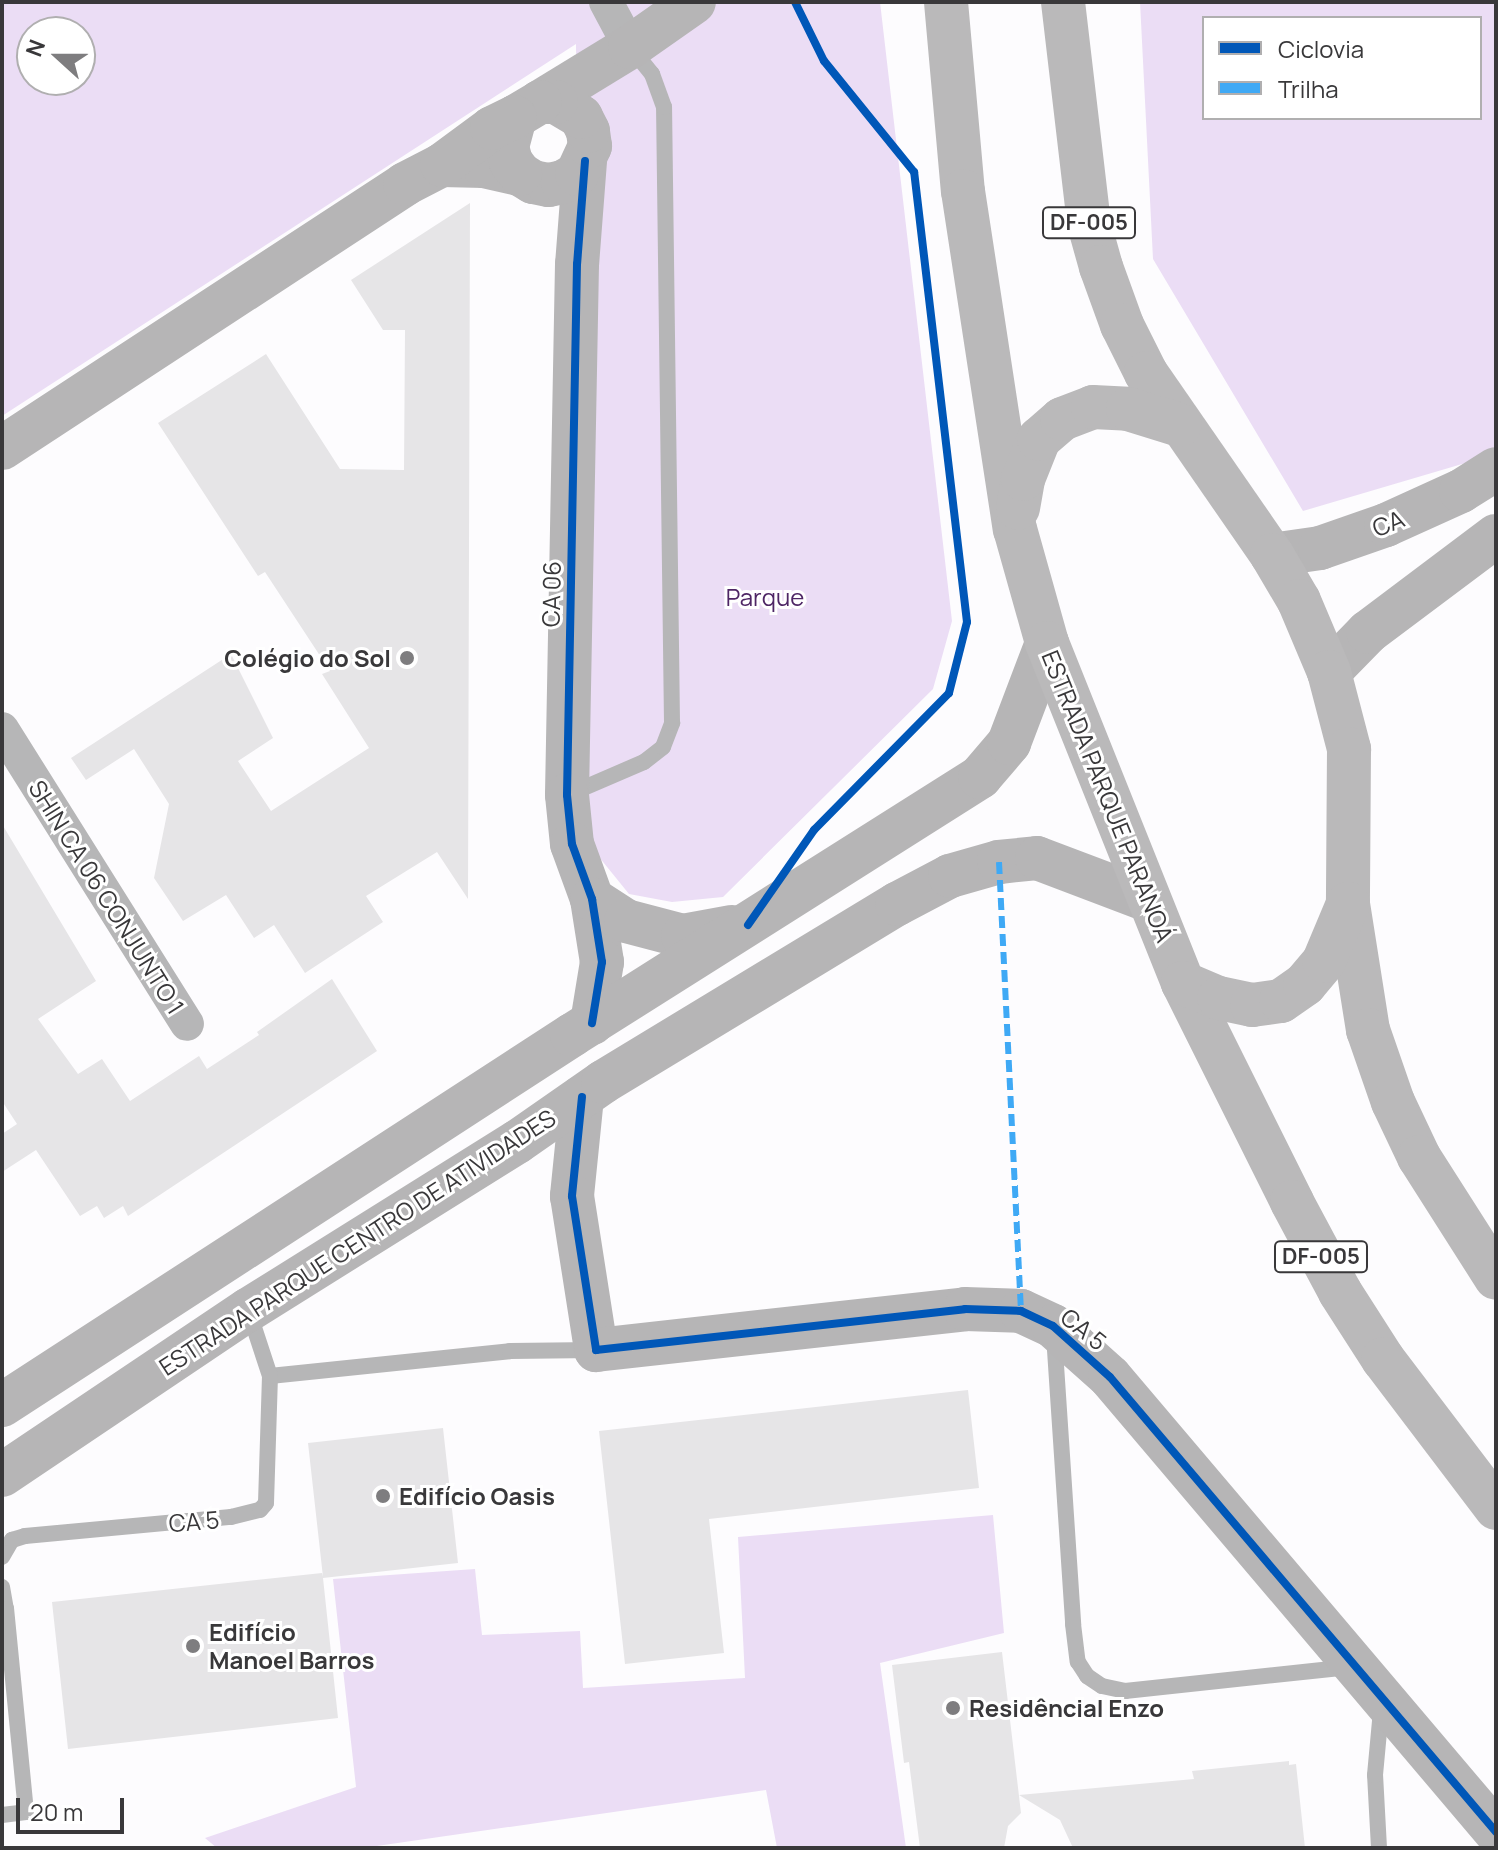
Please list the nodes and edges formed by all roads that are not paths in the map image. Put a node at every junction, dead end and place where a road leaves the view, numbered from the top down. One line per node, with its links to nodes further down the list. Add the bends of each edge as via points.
1 (606, 2): 6 (street)
2 (694, 2): 6 (street)
3 (926, 2): 5 (street)
4 (1063, 2): 12 (main road, DF-005, via 1089,224 1122,325)
5 (947, 21): 15 (main road, ESTRADA PARQUE PARANOÁ / DF-005, via 963,191)
6 (630, 47): 7 (street); 21 (lane, via 652,74 664,107 672,723 663,747 644,762)
7 (528, 110): 8 (street, CA 06, via 556,102 581,117 590,146); 9 (street, via 471,141); 10 (street, CA 06, via 507,147 511,162)
8 (585, 161): 10 (street, via 563,182 549,185); 11 (street, CA 06)
9 (442, 165): 10 (street, via 475,165); 13 (street, via 405,184)
10 (527, 178): 11 (street, CA 06, via 560,226)
11 (577, 264): 21 (street, CA 06)
12 (1180, 425): 15 (main road, via 1128,409 1093,407 1062,419 1039,439 1023,479); 17 (main road, DF-005)
13 (2, 448)
14 (1496, 469): 17 (street, CA, via 1386,525 1320,548)
15 (1015, 529): 18 (main road, ESTRADA PARQUE PARANOÁ / DF-005)
16 (1496, 536): 19 (street, via 1368,632)
17 (1272, 555): 19 (main road, DF-005, via 1299,601)
18 (1047, 643): 23 (main road, ESTRADA PARQUE PARANOÁ / DF-005); 25 (street, via 1009,743 980,777)
19 (1329, 672): 24 (main road, DF-005, via 1349,749)
20 (2, 729): 28 (street, SHIN CA 06 CONJUNTO 1)
21 (567, 795): 22 (street, CA 06, via 572,844)
22 (592, 899): 25 (street, via 626,921 683,936); 27 (street, CA 06, via 602,962)
23 (1148, 900): 26 (main road, ESTRADA PARQUE PARANOÁ / DF-005); 29 (street, ESTRADA PARQUE CENTRO DE ATIVIDADES, via 1037,858 950,876)
24 (1348, 904): 26 (main road, via 1324,961 1281,1001 1252,1005); 32 (main road, DF-005, via 1368,1030 1393,1102 1419,1157)
25 (748, 925): 27 (street)
26 (1183, 983): 39 (main road, ESTRADA PARQUE PARANOÁ / DF-005, via 1340,1292 1383,1359)
27 (592, 1023): 37 (street)
28 (187, 1024)
29 (582, 1097): 30 (street, ESTRADA PARQUE CENTRO DE ATIVIDADES); 31 (street)
30 (517, 1142): 31 (street); 33 (street, ESTRADA PARQUE CENTRO DE ATIVIDADES)
31 (572, 1196): 35 (street)
32 (1496, 1278)
33 (248, 1310): 36 (lane, CA 5); 38 (street, ESTRADA PARQUE CENTRO DE ATIVIDADES)
34 (1053, 1326): 35 (street, CA 5, via 1021,1311 965,1309); 43 (street, CA 5, via 1110,1377); 43 (lane, CA 5, via 1073,1624 1078,1662 1087,1676 1125,1691)
35 (596, 1350): 36 (lane, CA 5, via 510,1351)
36 (270, 1376): 40 (lane, CA 5, via 266,1503 260,1510 25,1536 12,1540)
37 (2, 1405)
38 (2, 1475)
39 (1496, 1508)
40 (2, 1557)
41 (2, 1587): 42 (lane)
42 (4, 1610): 45 (lane)
43 (1354, 1666): 44 (street, CA 5)
44 (1382, 1700): 47 (street, CA 5); 48 (lane, via 1375,1775)
45 (9, 1709): 46 (lane, via 26,1812)
46 (2, 1815)
47 (1496, 1832)
48 (1379, 1848)

